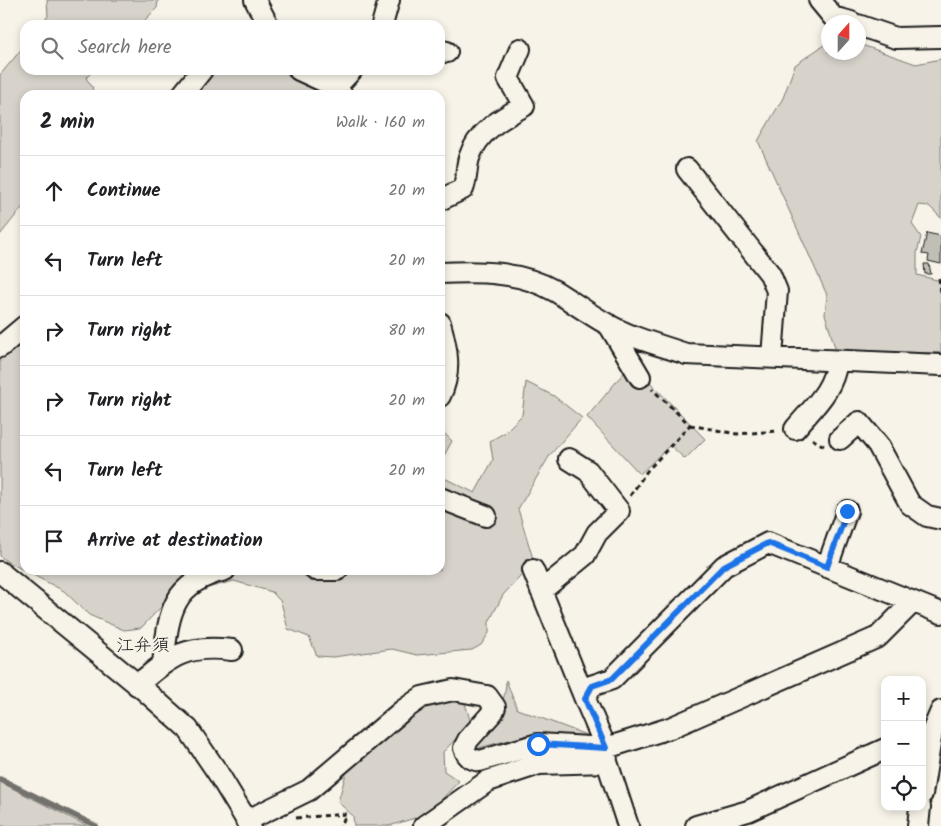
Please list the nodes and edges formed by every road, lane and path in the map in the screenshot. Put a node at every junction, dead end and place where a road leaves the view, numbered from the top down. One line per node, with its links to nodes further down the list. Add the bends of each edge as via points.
1 (255, 0): 5 (street)
2 (389, 0): 6 (street)
3 (819, 0): 4 (street)
4 (832, 15)
5 (265, 20)
6 (383, 20)
7 (866, 28): 8 (street, via 896,38)
8 (941, 38)
9 (520, 48): 17 (street, via 508,78 524,106 493,125 480,138 470,156 464,189)
10 (198, 75): 13 (street)
11 (309, 75): 14 (street)
12 (349, 75): 15 (street)
13 (186, 90)
14 (337, 90)
15 (340, 90)
16 (687, 169): 25 (street, via 770,274 777,291)
17 (445, 198)
18 (445, 273): 21 (street, via 475,271 531,281 554,290)
19 (939, 278): 20 (path)
20 (941, 292)
21 (609, 325): 25 (street, via 686,354); 28 (street)
22 (20, 330): 24 (street)
23 (445, 344): 29 (street, via 449,361)
24 (0, 347)
25 (772, 357): 26 (street)
26 (837, 360): 27 (street); 30 (street, via 835,377 829,389)
27 (941, 365)
28 (640, 377): 34 (path, via 690,425 647,471)
29 (445, 383)
30 (795, 429)
31 (840, 439): 37 (street, via 859,422 878,445 910,504 927,516)
32 (569, 459): 34 (street, via 588,471)
33 (445, 500): 36 (street)
34 (619, 511): 42 (street, via 597,533 585,554)
35 (847, 511): 38 (street)
36 (486, 516)
37 (941, 519)
38 (827, 567): 43 (street); 48 (street, via 768,543 724,566 612,679 592,686)
39 (533, 570): 42 (street)
40 (0, 572): 47 (street)
41 (212, 575): 46 (street, via 194,582 175,601 168,619)
42 (541, 591): 48 (street)
43 (913, 602): 44 (street); 52 (street, via 878,637)
44 (941, 613)
45 (232, 650): 46 (street, via 195,648 173,655)
46 (163, 663): 47 (street)
47 (137, 685): 56 (street, via 172,714 200,745)
48 (585, 699): 52 (street)
49 (941, 711): 50 (street)
50 (932, 733): 53 (street)
51 (881, 751): 60 (street, via 748,810)
52 (606, 755): 56 (street, via 538,744 480,760 472,759 464,748 494,707 486,696 454,690 422,698 402,711 309,790); 58 (street, via 539,764 488,781); 59 (street)
53 (926, 770)
54 (920, 811): 61 (street)
55 (288, 819): 57 (path, via 346,814)
56 (248, 823)
57 (341, 826)
58 (424, 826)
59 (628, 826)
60 (696, 826)
61 (918, 826)

